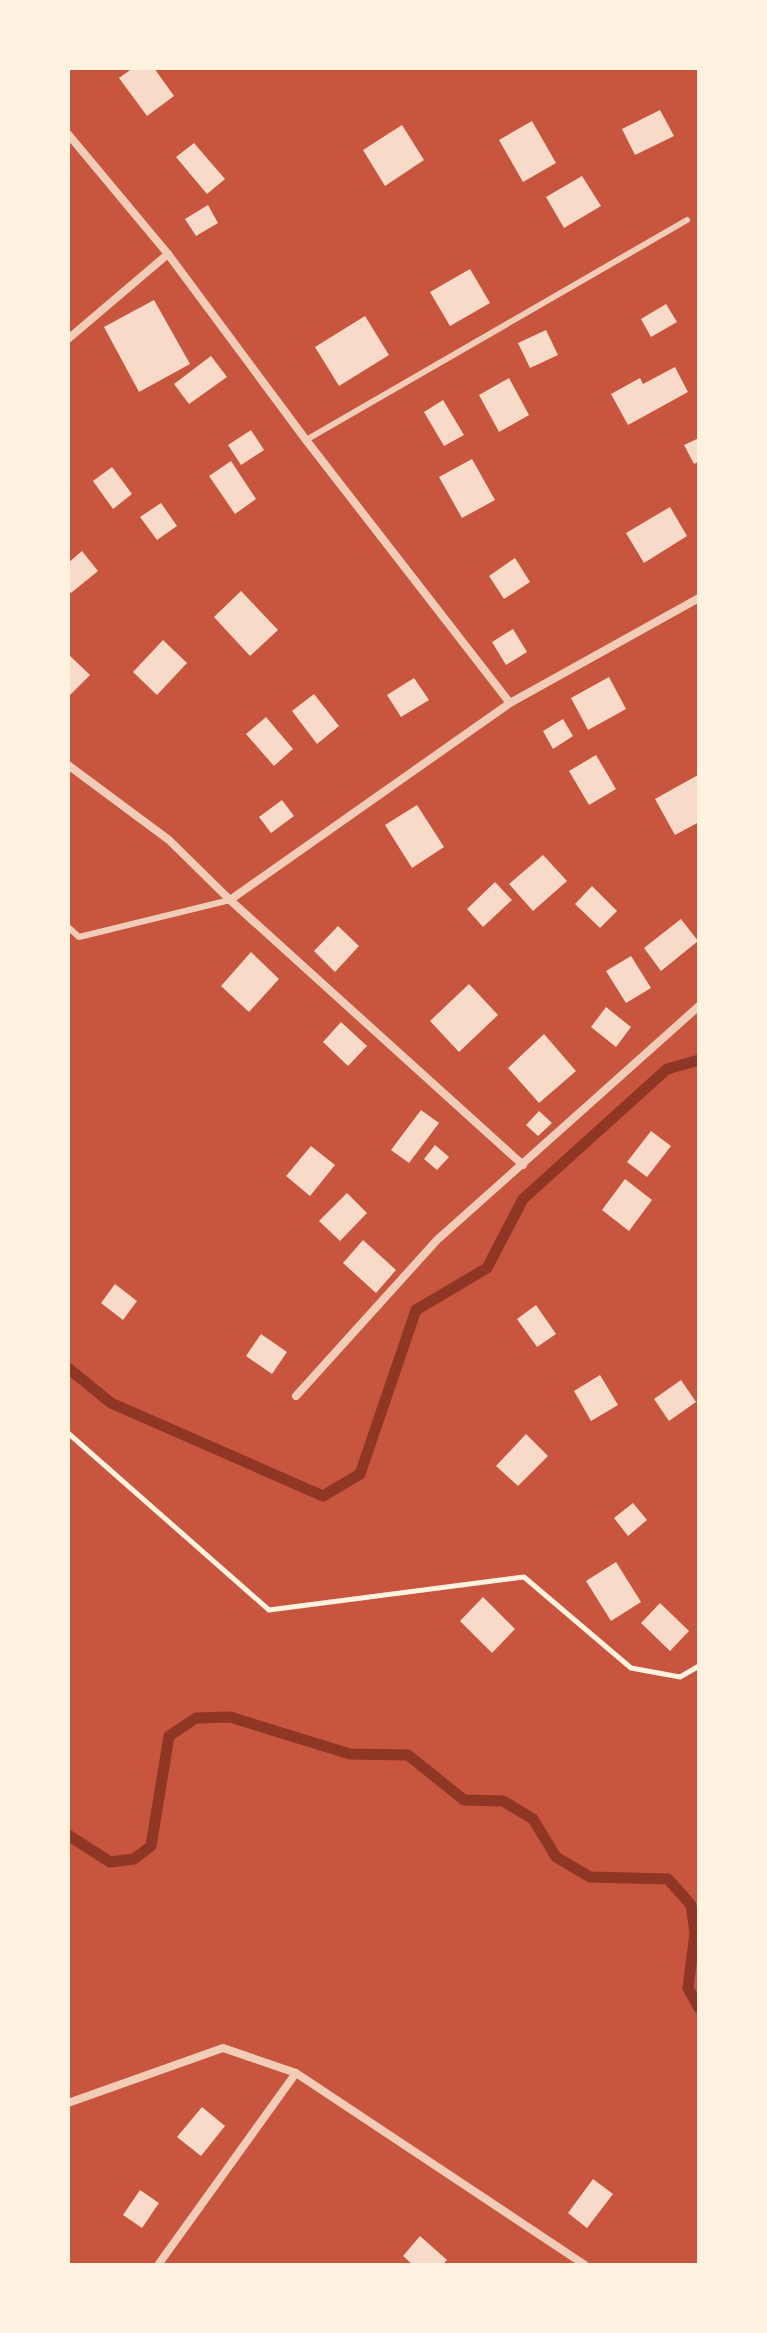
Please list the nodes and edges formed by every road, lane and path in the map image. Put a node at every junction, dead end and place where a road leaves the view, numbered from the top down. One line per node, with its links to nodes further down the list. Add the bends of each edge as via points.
1 (68, 134): 3 (street)
2 (687, 220): 5 (lane)
3 (168, 254): 4 (street); 5 (street)
4 (68, 339)
5 (306, 440): 7 (street)
6 (699, 598): 7 (street)
7 (510, 703): 9 (street)
8 (68, 765): 9 (street, via 169,840)
9 (230, 900): 10 (lane, via 79,937); 12 (street)
10 (68, 927)
11 (699, 1006): 12 (street)
12 (523, 1165): 13 (street, via 437,1240)
13 (296, 1396)
14 (68, 1433): 15 (path, via 269,1610 524,1577 631,1668 680,1677)
15 (699, 1666)
16 (296, 2073): 17 (street, via 223,2048); 18 (street); 19 (street)
17 (68, 2103)
18 (158, 2265)
19 (585, 2265)

